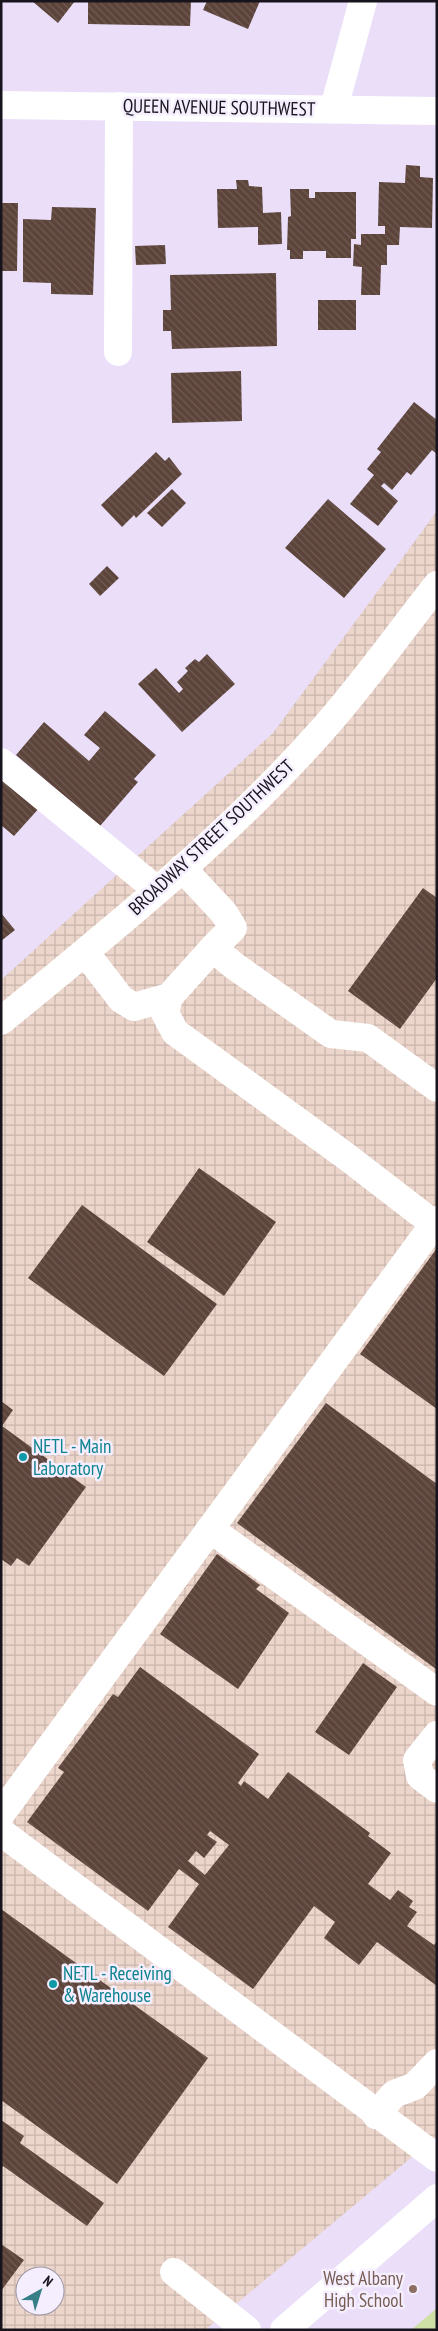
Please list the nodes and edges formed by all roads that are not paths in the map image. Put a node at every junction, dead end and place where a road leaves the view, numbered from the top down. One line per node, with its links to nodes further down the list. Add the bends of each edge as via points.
1 (363, 1): 4 (street)
2 (1, 105): 3 (street, QUEEN AVENUE SOUTHWEST)
3 (119, 106): 4 (street, QUEEN AVENUE SOUTHWEST); 6 (street)
4 (334, 108): 5 (street, QUEEN AVENUE SOUTHWEST)
5 (437, 111)
6 (118, 352)
7 (437, 585): 9 (street, BROADWAY STREET SOUTHWEST, via 324,728 242,813)
8 (1, 762): 10 (street)
9 (182, 868): 10 (street, BROADWAY STREET SOUTHWEST); 11 (street, via 224,913 233,928)
10 (157, 890): 12 (street, BROADWAY STREET SOUTHWEST)
11 (212, 948): 13 (street); 15 (street, via 331,1034 368,1038)
12 (85, 952): 13 (street, via 121,999 134,1007); 14 (street, BROADWAY STREET SOUTHWEST)
13 (169, 997): 16 (street, via 165,1014 175,1032)
14 (1, 1021)
15 (437, 1088)
16 (436, 1222): 17 (street)
17 (210, 1529): 18 (street); 21 (street)
18 (437, 1692)
19 (437, 1734): 20 (street, via 417,1760 420,1776)
20 (437, 1789)
21 (1, 1814)
22 (1, 1832): 24 (street)
23 (437, 2063): 24 (street, via 416,2086 394,2094)
24 (376, 2115): 25 (street)
25 (437, 2158)
26 (437, 2198): 29 (street)
27 (174, 2272): 28 (street)
28 (247, 2330)
29 (284, 2330)

